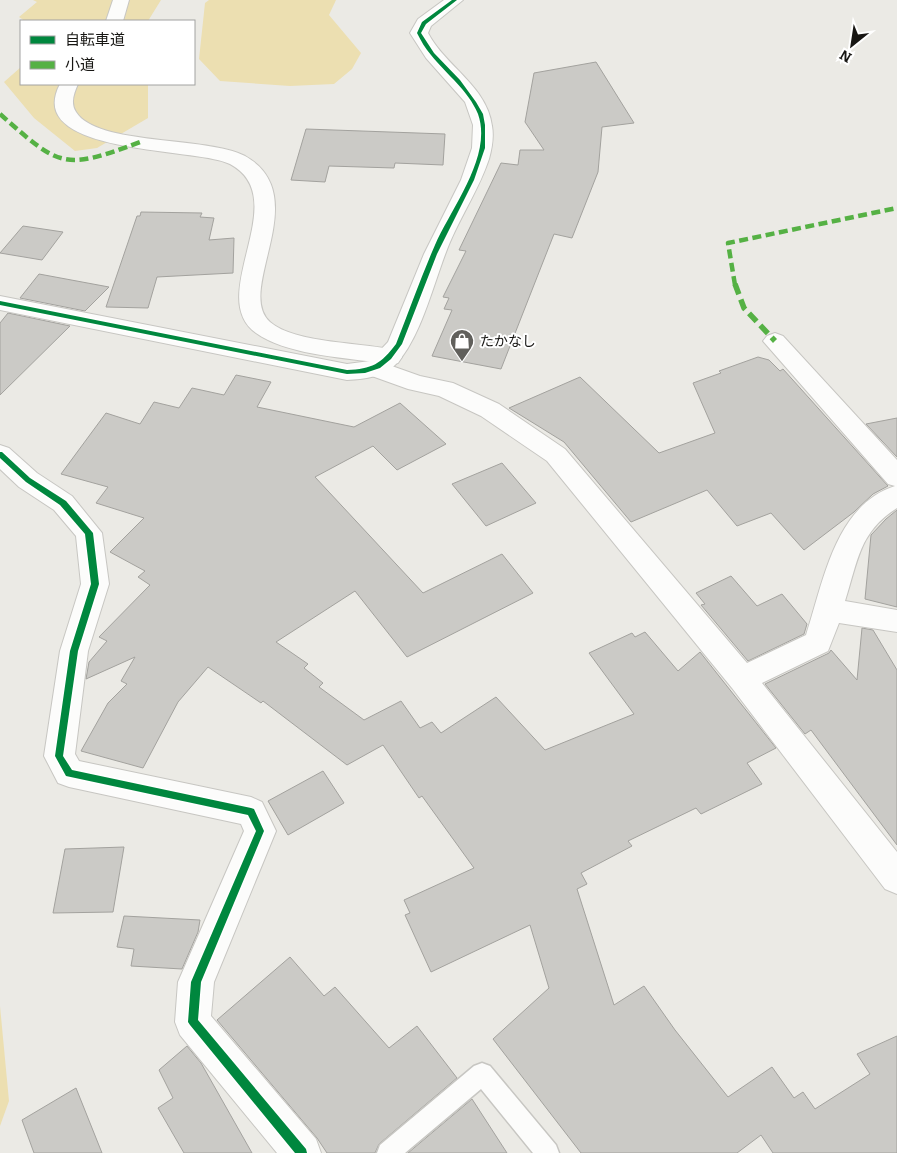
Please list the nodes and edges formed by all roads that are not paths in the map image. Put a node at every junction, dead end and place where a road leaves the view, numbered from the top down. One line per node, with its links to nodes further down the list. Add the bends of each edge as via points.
1 (121, 0): 3 (street)
2 (455, 0): 7 (street, via 424,23 419,33 423,44 470,93 481,116 484,138 479,159 399,344)
3 (114, 20)
4 (68, 85): 7 (street, via 63,93 63,105 73,122 86,129 238,160 256,172 266,190 265,212 250,295 251,312 261,327 294,340)
5 (0, 303): 7 (street, via 347,372 363,372)
6 (775, 341): 9 (street)
7 (383, 362): 13 (street, via 416,383 445,389 490,410 556,455)
8 (0, 454): 16 (street, via 28,480 63,503 89,533 96,584 74,651 59,756 69,774 251,812 260,831 196,982 193,1022)
9 (897, 477)
10 (897, 494): 11 (street, via 872,511 853,534)
11 (829, 610): 12 (street); 13 (street, via 818,643)
12 (897, 621)
13 (742, 678): 14 (street)
14 (884, 848): 15 (street)
15 (897, 878)
16 (302, 1153)
17 (388, 1153): 18 (lane, via 482,1074)
18 (548, 1153)

